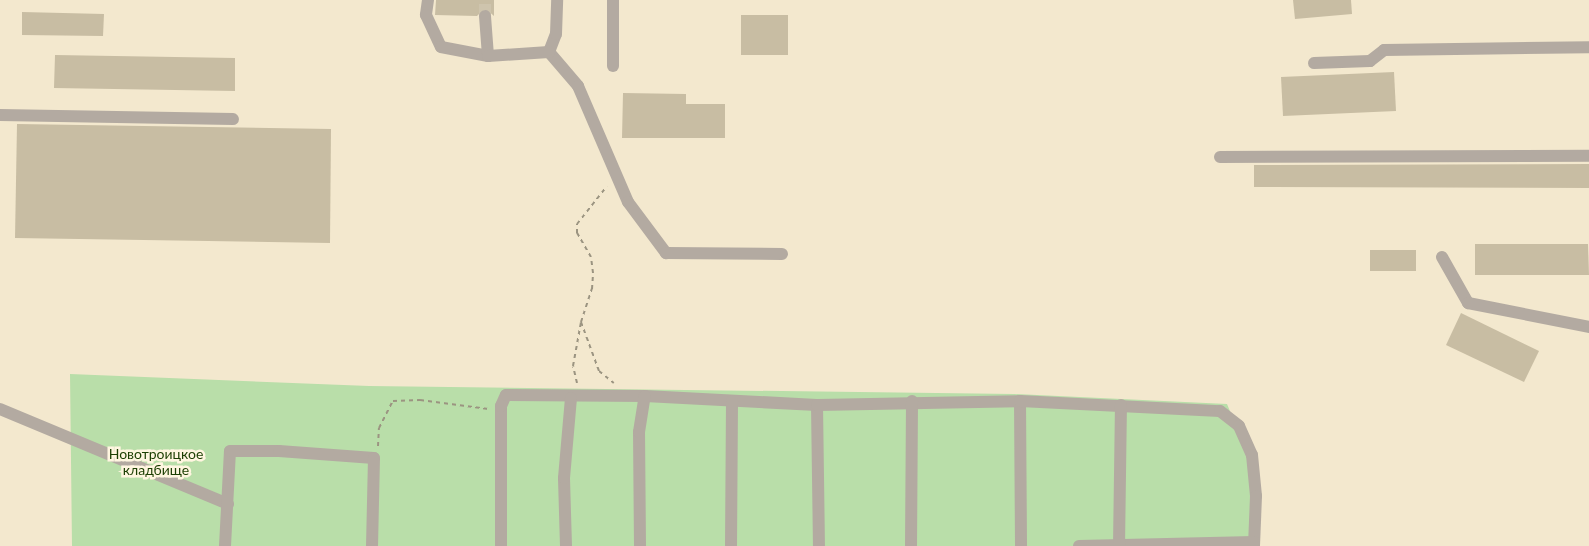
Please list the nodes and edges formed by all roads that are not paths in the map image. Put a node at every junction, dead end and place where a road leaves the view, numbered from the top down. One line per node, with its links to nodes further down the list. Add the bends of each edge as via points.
1 (428, 0): 7 (street, via 426,15 441,47)
2 (558, 0): 6 (street, via 556,34)
3 (613, 0): 9 (street)
4 (485, 16): 7 (street)
5 (1589, 48): 8 (street, via 1384,50 1370,61)
6 (549, 52): 7 (street); 14 (street, via 578,86 628,202 666,253)
7 (488, 56)
8 (1314, 63)
9 (613, 66)
10 (0, 115): 11 (street)
11 (233, 119)
12 (1589, 156): 13 (street)
13 (1220, 157)
14 (782, 254)
15 (1442, 257): 16 (street, via 1468,303)
16 (1589, 327)
17 (645, 396): 18 (street); 19 (street); 32 (street, via 639,432)
18 (570, 398): 30 (street, via 506,395 501,409); 31 (street, via 564,478)
19 (732, 401): 22 (street); 33 (street)
20 (912, 401): 21 (street); 22 (street); 35 (street)
21 (1020, 401): 23 (street); 36 (street)
22 (817, 405): 34 (street)
23 (1121, 405): 26 (street, via 1220,411 1230,416 1239,426 1252,455 1256,496); 27 (street)
24 (0, 409): 25 (street)
25 (228, 504): 28 (street); 29 (street, via 230,451 374,458)
26 (1254, 544): 27 (street)
27 (1119, 545): 37 (street)
28 (225, 546)
29 (372, 546)
30 (501, 546)
31 (566, 546)
32 (640, 546)
33 (731, 546)
34 (819, 546)
35 (912, 546)
36 (1021, 546)
37 (1079, 546)

